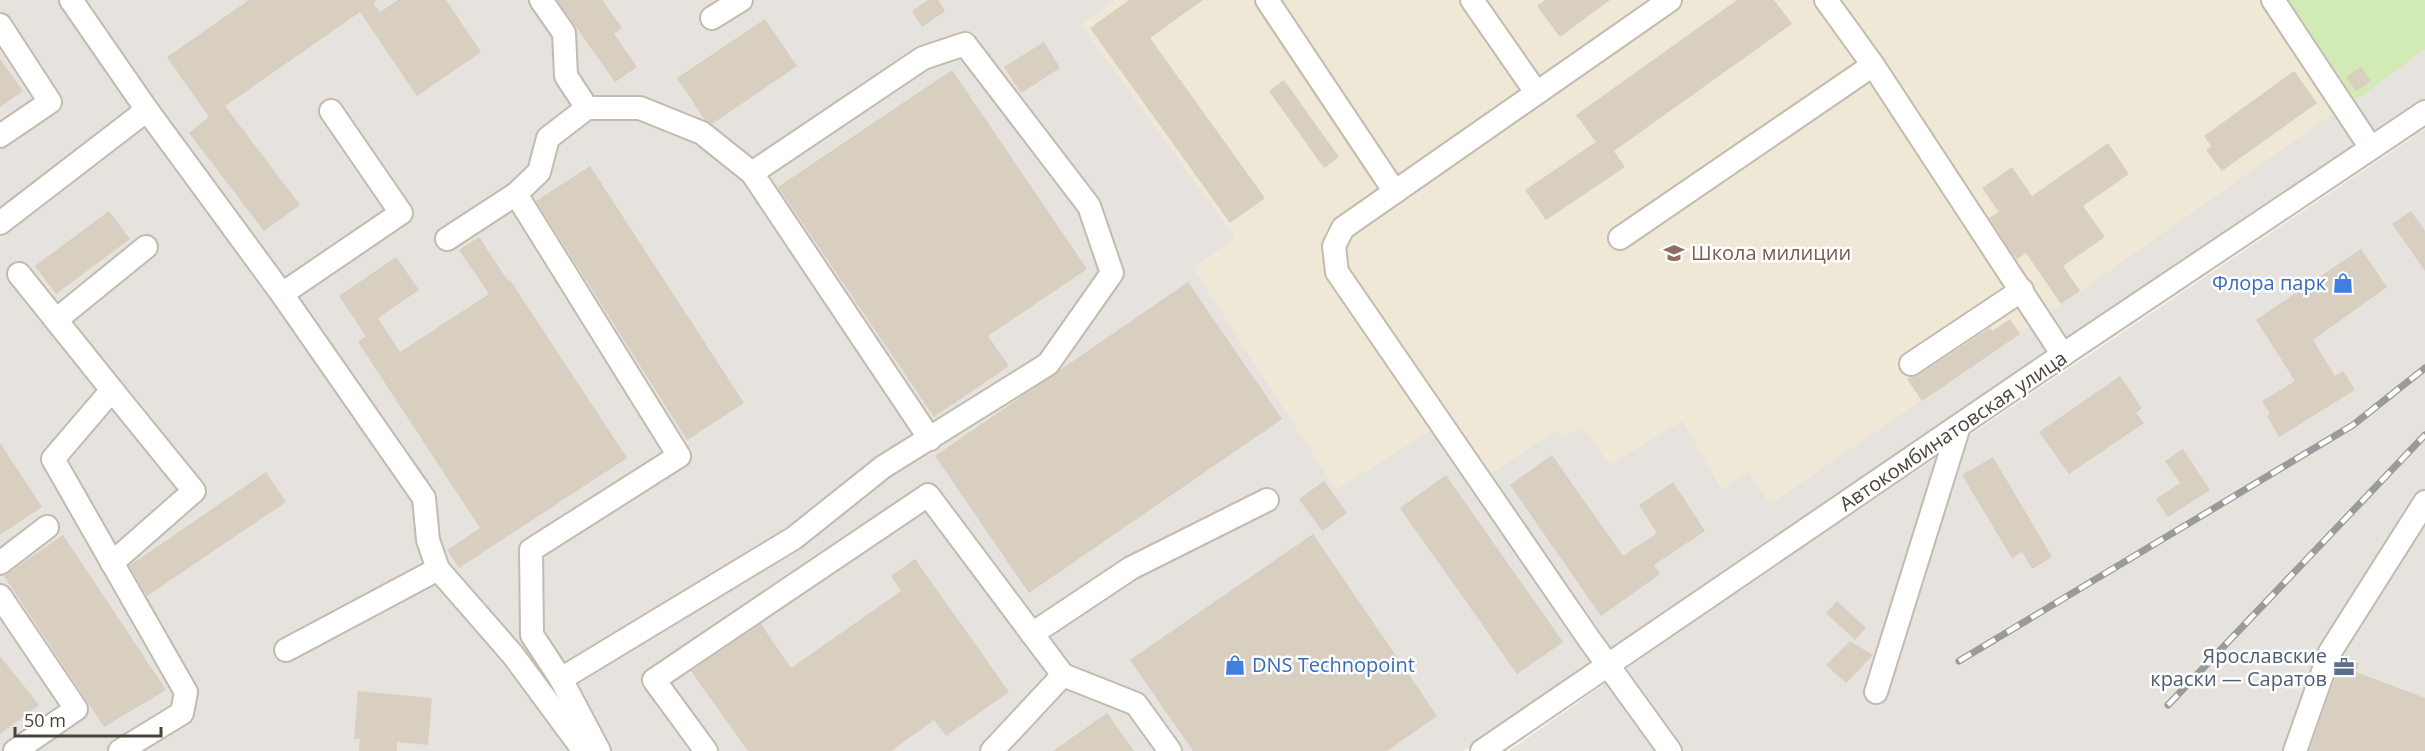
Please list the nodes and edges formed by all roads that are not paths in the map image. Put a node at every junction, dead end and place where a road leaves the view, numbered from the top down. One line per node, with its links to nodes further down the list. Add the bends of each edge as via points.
1 (71, 0): 14 (street)
2 (541, 0): 13 (street, via 564,33 566,76)
3 (741, 0): 9 (street)
4 (1267, 0): 20 (street)
5 (1472, 0): 12 (street)
6 (1670, 0): 12 (street)
7 (1826, 0): 11 (street)
8 (2272, 0): 18 (street)
9 (712, 18)
10 (0, 25): 17 (street, via 50,102)
11 (1873, 65): 23 (street); 27 (street)
12 (1536, 92): 20 (street)
13 (587, 108): 19 (street, via 640,108 702,133); 21 (street, via 548,138 539,172)
14 (147, 110): 22 (street); 28 (street)
15 (331, 111): 28 (street, via 401,213)
16 (2425, 112): 18 (street, Автокомбинатовская улица)
17 (0, 136)
18 (2371, 148): 30 (street, Автокомбинатовская улица)
19 (752, 173): 34 (street); 34 (street, via 923,58 965,44 1089,206 1112,273 1048,364)
20 (1395, 192): 44 (street, via 1343,228 1334,246 1337,272)
21 (516, 194): 24 (street); 46 (street, via 679,456 531,550 532,635)
22 (0, 223)
23 (1620, 238)
24 (447, 239)
25 (146, 247): 29 (street)
26 (19, 274): 29 (street)
27 (2022, 290): 30 (street); 31 (street)
28 (282, 294): 40 (street, via 424,498 428,540)
29 (56, 320): 32 (street)
30 (2063, 355): 33 (street, Автокомбинатовская улица)
31 (1911, 364)
32 (112, 390): 39 (street, via 53,459); 39 (street, via 194,491)
33 (1959, 426): 44 (street, Автокомбинатовская улица); 47 (street)
34 (930, 439): 46 (street, via 884,467 794,538)
35 (1267, 500): 42 (street, via 1131,568)
36 (2425, 502): 57 (street, via 2330,652)
37 (47, 528): 38 (street)
38 (0, 563)
39 (112, 563): 49 (street, via 186,692 182,713)
40 (438, 569): 43 (street); 50 (street, via 513,655)
41 (0, 596): 48 (street, via 76,709)
42 (1032, 634): 45 (street); 52 (street, via 928,495 654,680)
43 (286, 650)
44 (1609, 666): 55 (street, Автокомбинатовская улица); 56 (street)
45 (1063, 675): 53 (street); 54 (street, via 1136,704)
46 (561, 679): 51 (street)
47 (1876, 692)
48 (26, 748)
49 (120, 751)
50 (584, 751)
51 (599, 751)
52 (706, 751)
53 (992, 751)
54 (1170, 751)
55 (1482, 751)
56 (1670, 751)
57 (2295, 751)

